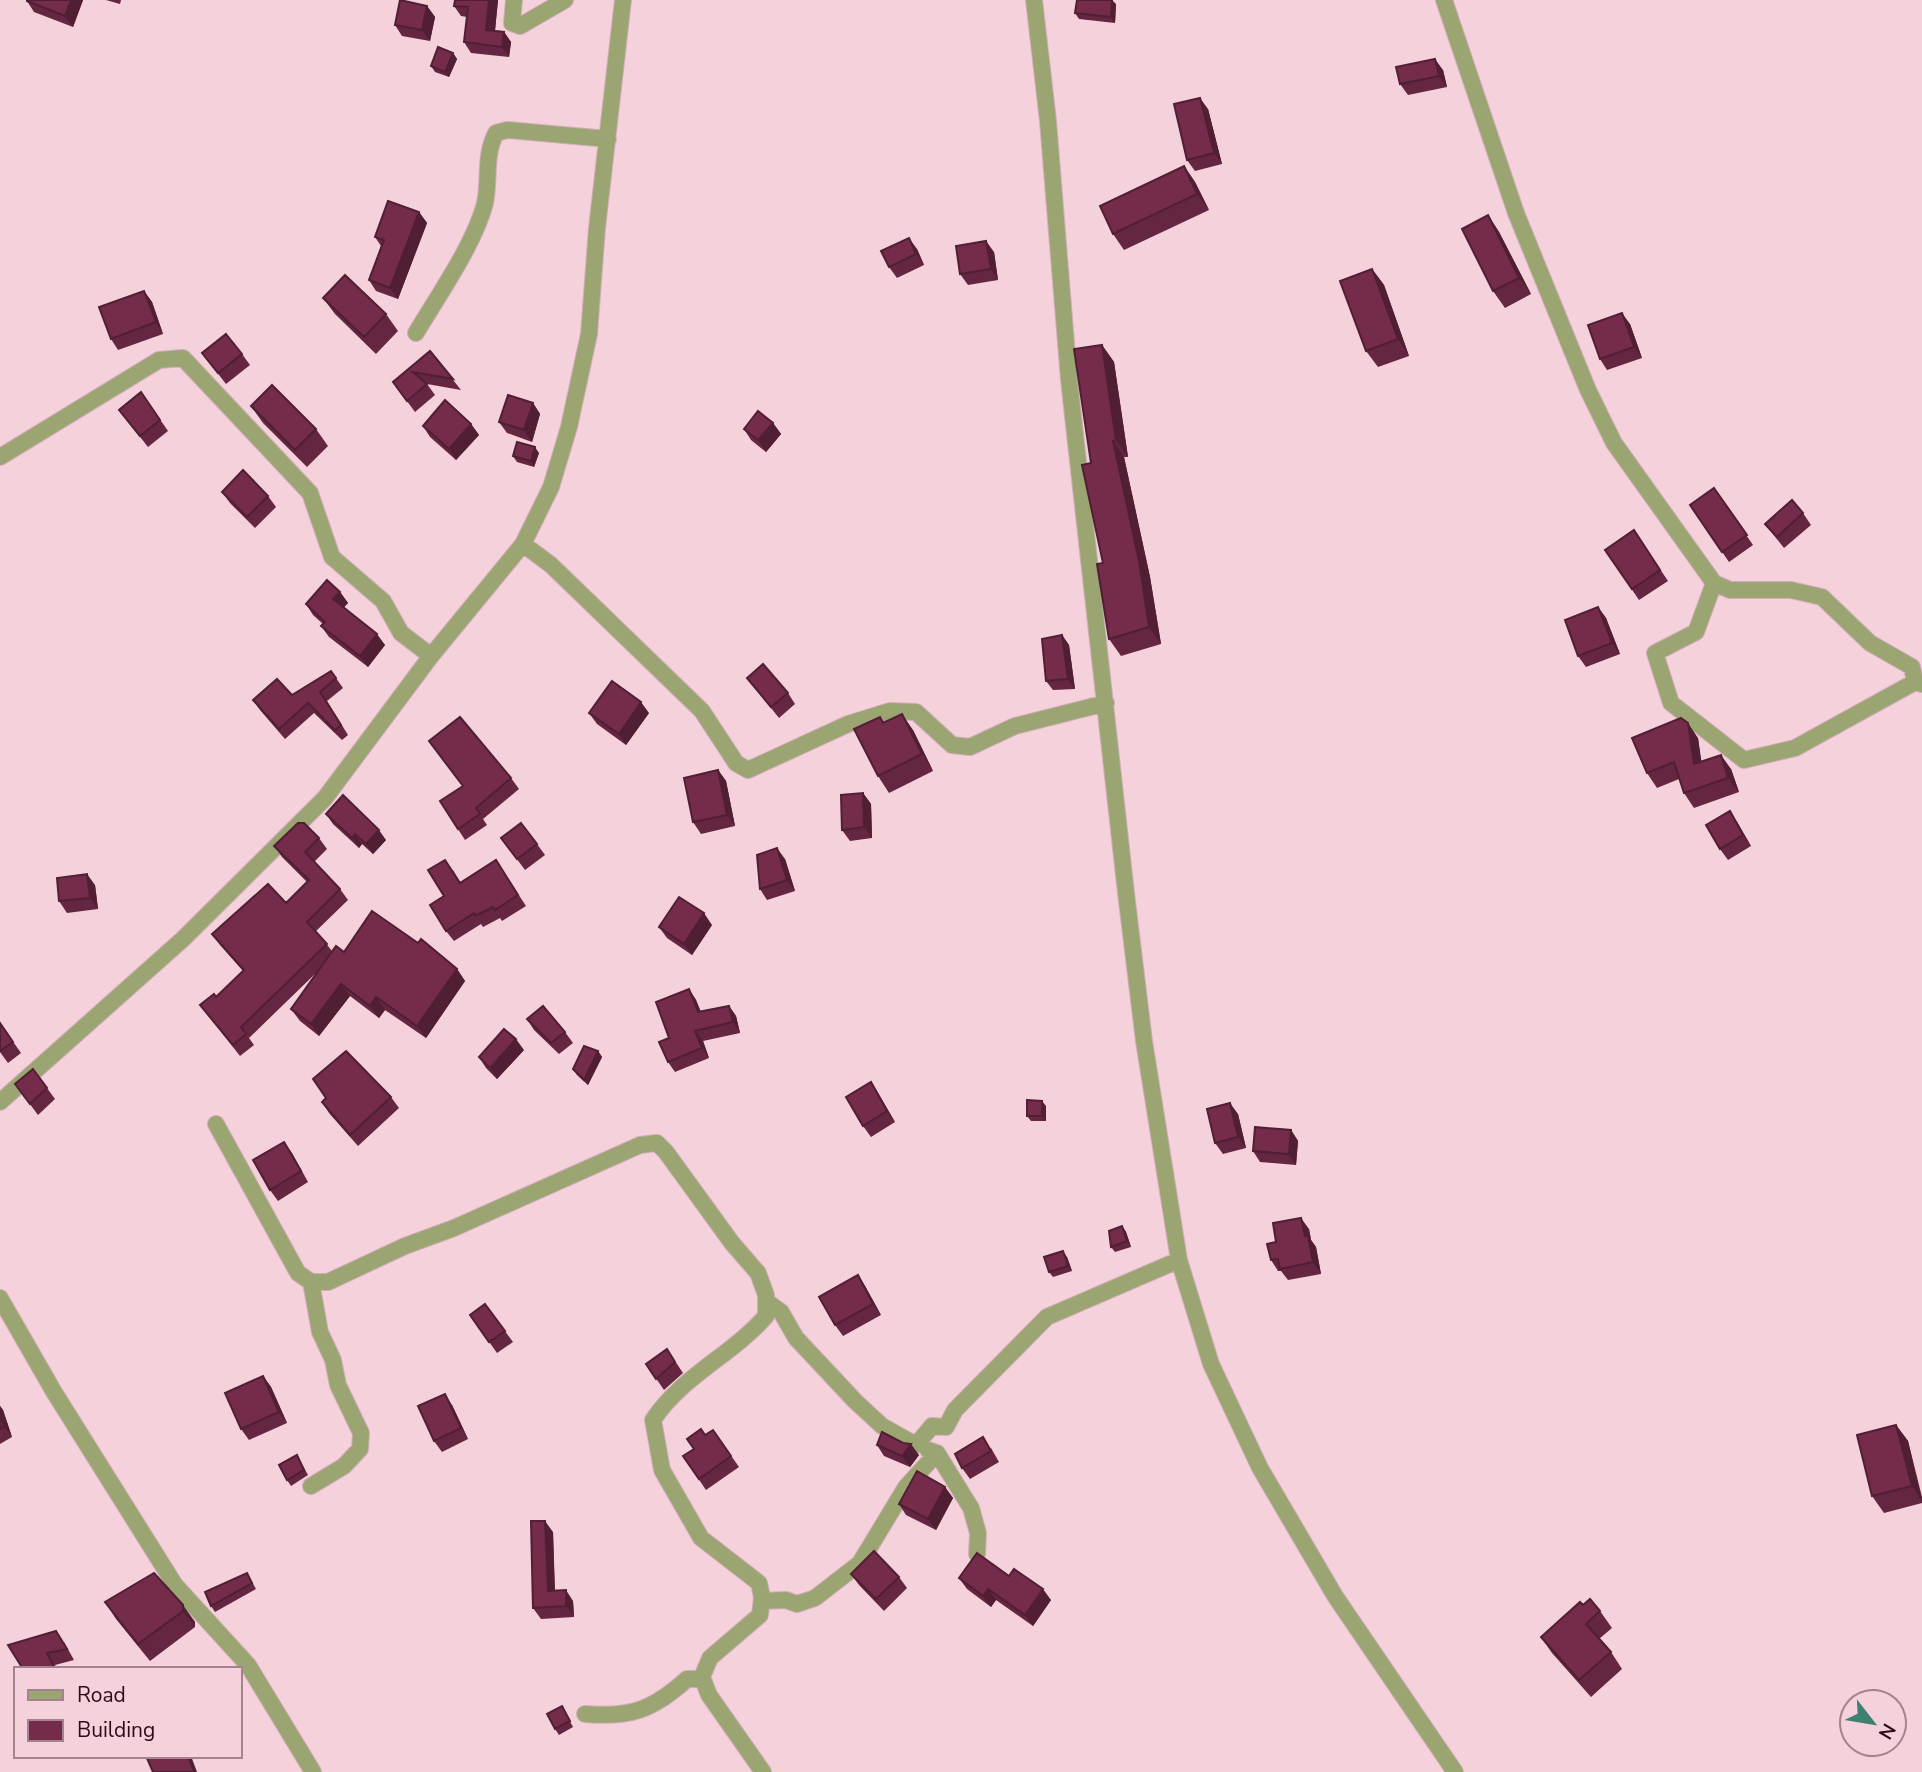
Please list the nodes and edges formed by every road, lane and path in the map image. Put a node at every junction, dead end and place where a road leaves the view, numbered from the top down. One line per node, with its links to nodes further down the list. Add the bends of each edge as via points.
1 (514, 0): 2 (street, via 512,23 520,26)
2 (565, 0)
3 (623, 0): 6 (street)
4 (1034, 0): 13 (street, via 1069,380)
5 (1444, 0): 10 (street, via 1516,213 1588,390 1614,443)
6 (608, 139): 7 (street, via 506,130 496,133 489,146 485,203 460,259); 9 (street, via 589,334 551,487)
7 (416, 333)
8 (0, 457): 11 (street, via 159,360 183,358 310,494 332,557 383,601 401,633)
9 (523, 544): 11 (street); 13 (street, via 551,565 702,711 736,762 748,769 848,724 890,711 916,712 953,745 970,747 1014,726)
10 (1714, 583): 12 (street, via 1730,590 1791,590 1822,597 1870,643 1912,667); 12 (street, via 1696,632 1655,653 1671,703 1744,760 1795,748)
11 (431, 656): 14 (street, via 325,798 183,939)
12 (1919, 683)
13 (1106, 703): 16 (street, via 1144,1041)
14 (0, 1102)
15 (216, 1124): 17 (street, via 298,1273)
16 (1179, 1260): 20 (street, via 1047,1317 955,1410 946,1427 932,1426); 29 (street, via 1211,1364 1260,1468 1335,1596)
17 (311, 1282): 19 (street, via 328,1282 595,1163 657,1143 758,1273); 22 (street, via 320,1332 361,1433 360,1449 344,1466)
18 (0, 1298): 27 (street, via 175,1585 248,1665)
19 (766, 1301): 20 (street, via 781,1312 796,1338 855,1401 882,1426); 24 (street, via 766,1315 748,1337 678,1391 653,1420 662,1469 701,1538 758,1583)
20 (916, 1445): 21 (street)
21 (937, 1453): 23 (street, via 971,1508 978,1534); 24 (street, via 906,1488 860,1563 815,1598 797,1604)
22 (311, 1486)
23 (977, 1554)
24 (762, 1601): 25 (street, via 760,1615 710,1658)
25 (703, 1679): 26 (street, via 687,1679 660,1703 639,1711 618,1717); 28 (street, via 709,1695)
26 (585, 1714)
27 (313, 1772)
28 (763, 1772)
29 (1455, 1772)

